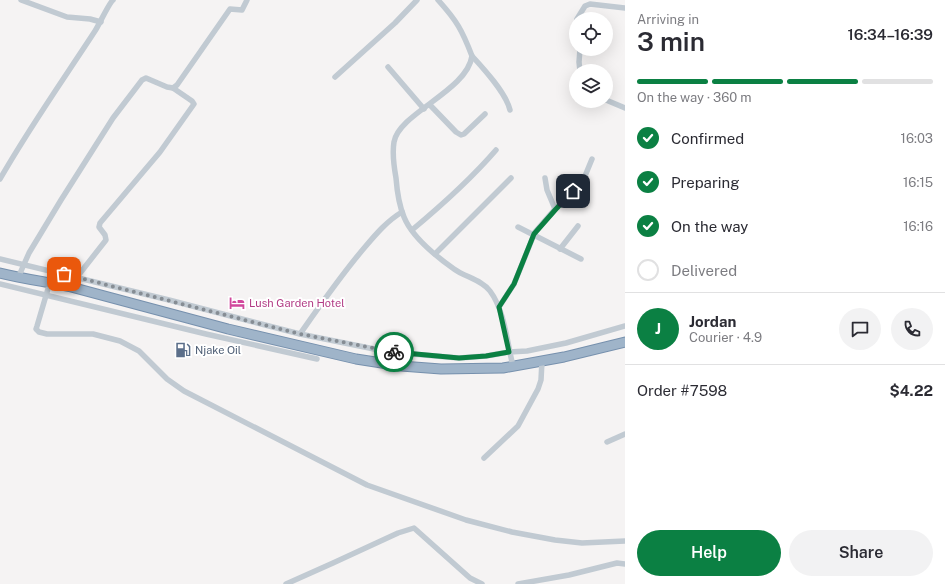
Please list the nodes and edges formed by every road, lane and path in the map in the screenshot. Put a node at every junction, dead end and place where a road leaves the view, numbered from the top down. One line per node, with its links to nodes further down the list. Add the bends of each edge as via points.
1 (21, 0): 8 (street, via 67,17)
2 (113, 0): 8 (street)
3 (247, 0): 12 (street, via 242,10 230,9)
4 (417, 0): 11 (street)
5 (438, 0): 9 (street, via 454,17)
6 (625, 8): 7 (street, via 590,4)
7 (581, 12)
8 (101, 22): 23 (street)
9 (472, 56): 14 (street, via 463,73); 17 (street, via 500,91)
10 (388, 68): 16 (street)
11 (335, 77)
12 (173, 88): 34 (street, via 146,78 142,80 113,118); 36 (street, via 194,104 160,152 100,223 99,227 106,240)
13 (613, 103): 15 (street)
14 (430, 104): 16 (street); 18 (street, via 461,135)
15 (625, 108)
16 (424, 109): 25 (street, via 400,128 394,142 394,165)
17 (510, 110)
18 (485, 114)
19 (496, 150): 28 (street, via 436,210)
20 (592, 159): 24 (street, via 579,185)
21 (511, 178): 31 (street)
22 (545, 178): 24 (street, via 547,190)
23 (0, 179)
24 (556, 209): 29 (street)
25 (402, 212): 28 (street); 44 (street, via 386,223 347,268)
26 (578, 226): 30 (street)
27 (518, 227): 29 (street)
28 (412, 230): 31 (street)
29 (534, 234): 30 (street); 42 (street, via 514,284)
30 (560, 249): 33 (street)
31 (435, 254): 42 (street, via 457,271 488,289)
32 (0, 259): 34 (street)
33 (581, 259)
34 (23, 264): 36 (street); 37 (street)
35 (0, 273): 37 (highway)
36 (77, 277): 40 (street); 44 (street)
37 (18, 278): 38 (highway)
38 (50, 282): 40 (highway); 41 (street)
39 (0, 284): 41 (street)
40 (71, 287): 49 (highway, via 215,326 356,359 441,369)
41 (46, 296): 47 (street); 53 (street, via 36,327 40,333 93,334 127,344 139,351 167,379 184,391 367,485 466,520 512,532 575,542)
42 (499, 307): 46 (street)
43 (625, 326): 46 (street, via 566,343)
44 (300, 334): 46 (street, via 389,352 459,358)
45 (625, 342): 48 (highway)
46 (509, 352): 49 (street)
47 (318, 359)
48 (542, 361): 49 (highway); 52 (street, via 538,389 518,426)
49 (513, 366)
50 (625, 434): 51 (street)
51 (607, 442)
52 (484, 458)
53 (625, 542)
54 (625, 564): 57 (street, via 617,563)
55 (286, 584): 56 (street, via 398,532 414,528 470,578)
56 (482, 584)
57 (518, 584)

